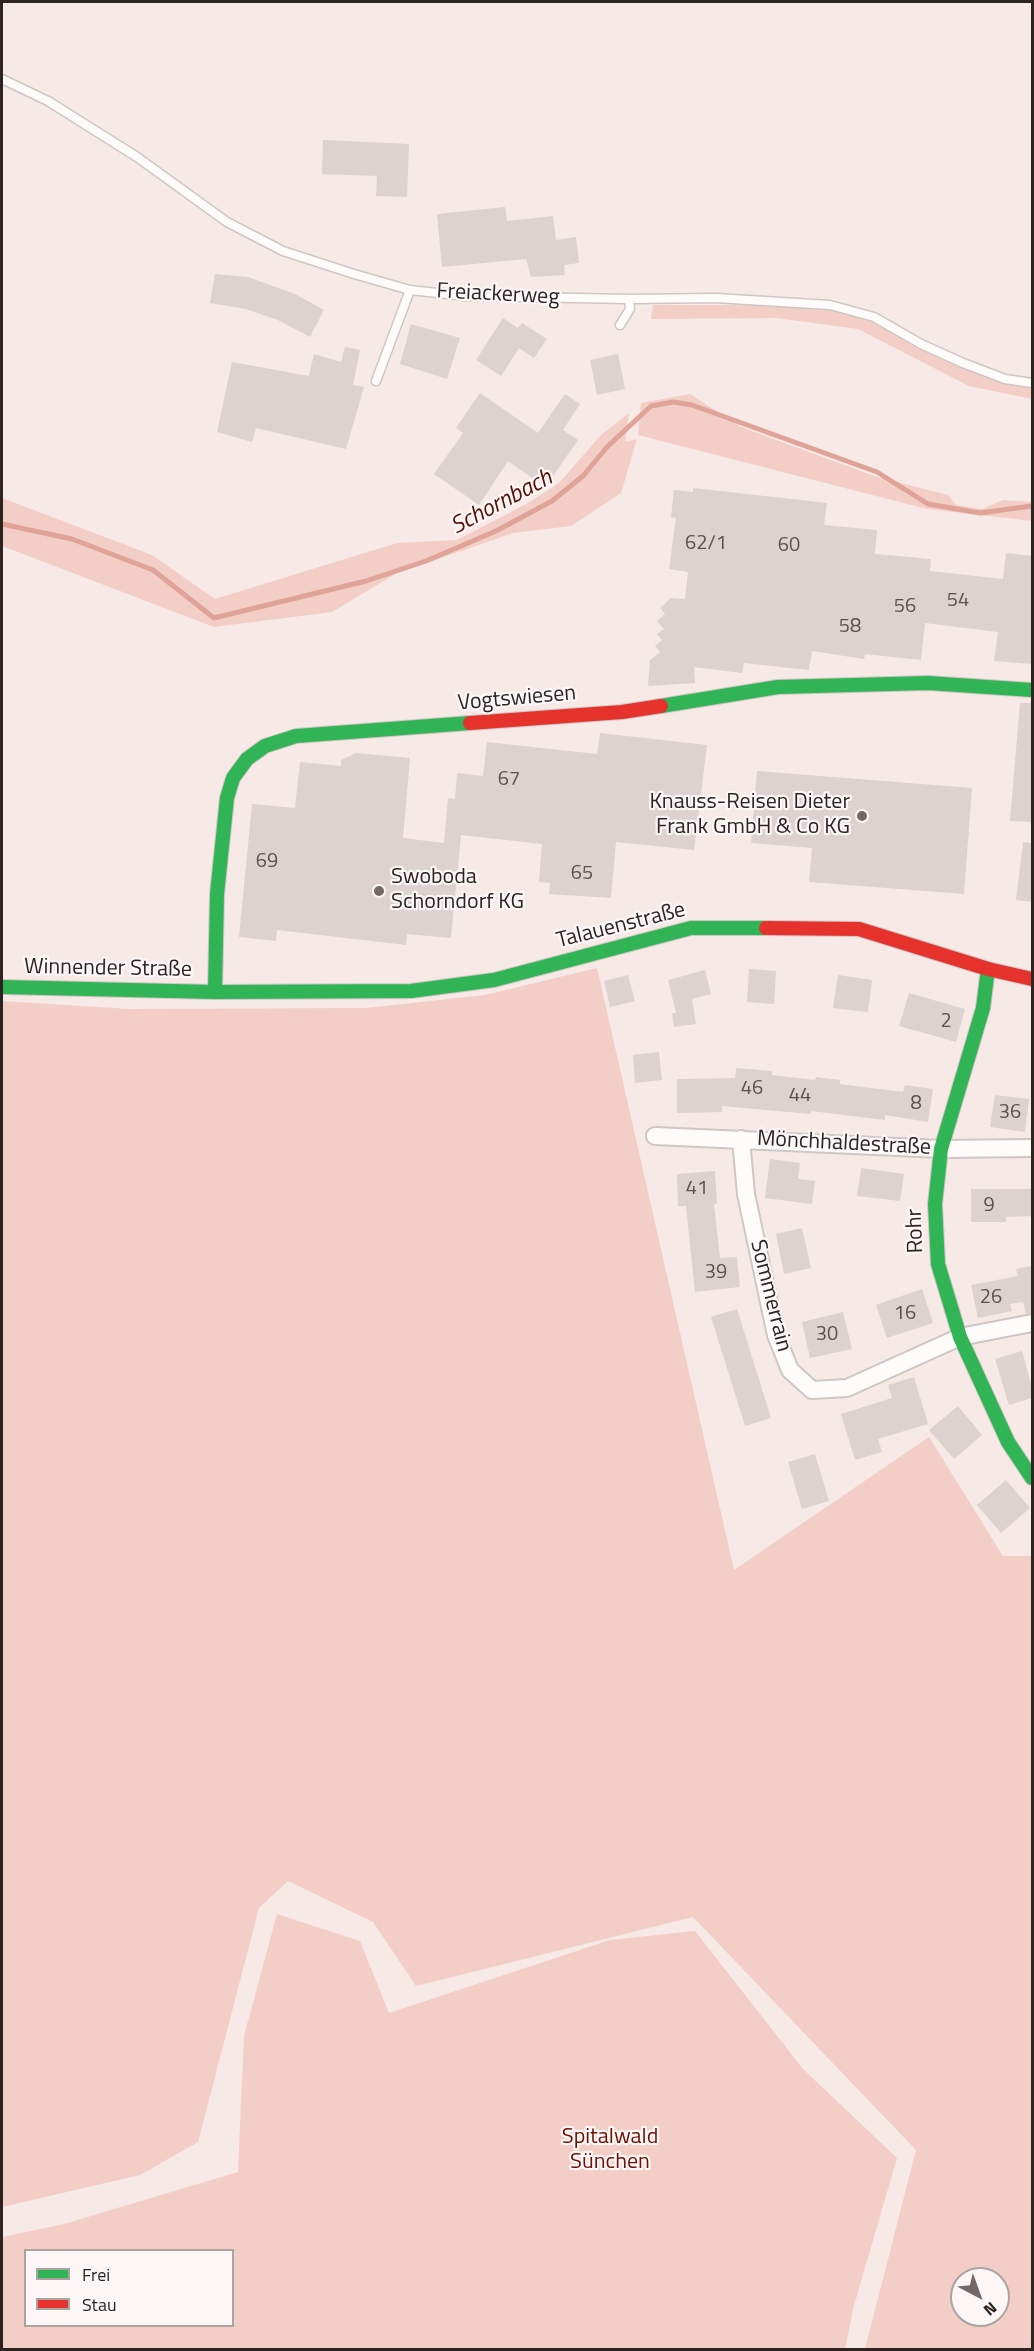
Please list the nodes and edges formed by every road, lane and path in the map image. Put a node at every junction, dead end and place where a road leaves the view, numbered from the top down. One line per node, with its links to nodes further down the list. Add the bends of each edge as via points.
1 (2, 79): 2 (lane, Freiackerweg, via 48,101 137,157 227,222 283,251)
2 (410, 290): 3 (lane, Freiackerweg, via 465,296); 5 (lane)
3 (629, 299): 4 (lane, via 630,309); 6 (lane, Freiackerweg, via 736,299 830,305 874,317 963,363 1005,379)
4 (620, 326)
5 (376, 381)
6 (1032, 383)
7 (1032, 690): 11 (street, Vogtswiesen, via 928,683 778,687 622,712 296,736 265,746 247,759 233,778 227,798)
8 (988, 969): 9 (street, Talauenstraße); 11 (street, Talauenstraße, via 859,929 692,928 494,980 411,991); 15 (street, Rohr, via 983,1008)
9 (1032, 979)
10 (2, 987): 11 (street, Winnender Straße)
11 (214, 992)
12 (655, 1136): 13 (street, Mönchhaldestraße)
13 (741, 1139): 15 (street, Mönchhaldestraße); 17 (street, Sommerrain, via 746,1194 776,1335 790,1370 812,1390 847,1388)
14 (1032, 1148): 15 (street, Mönchhaldestraße)
15 (941, 1149): 17 (street, Rohr, via 935,1204 938,1264)
16 (1032, 1323): 17 (street, Sommerrain)
17 (960, 1337): 18 (street, Rohr, via 1008,1442)
18 (1032, 1479)

